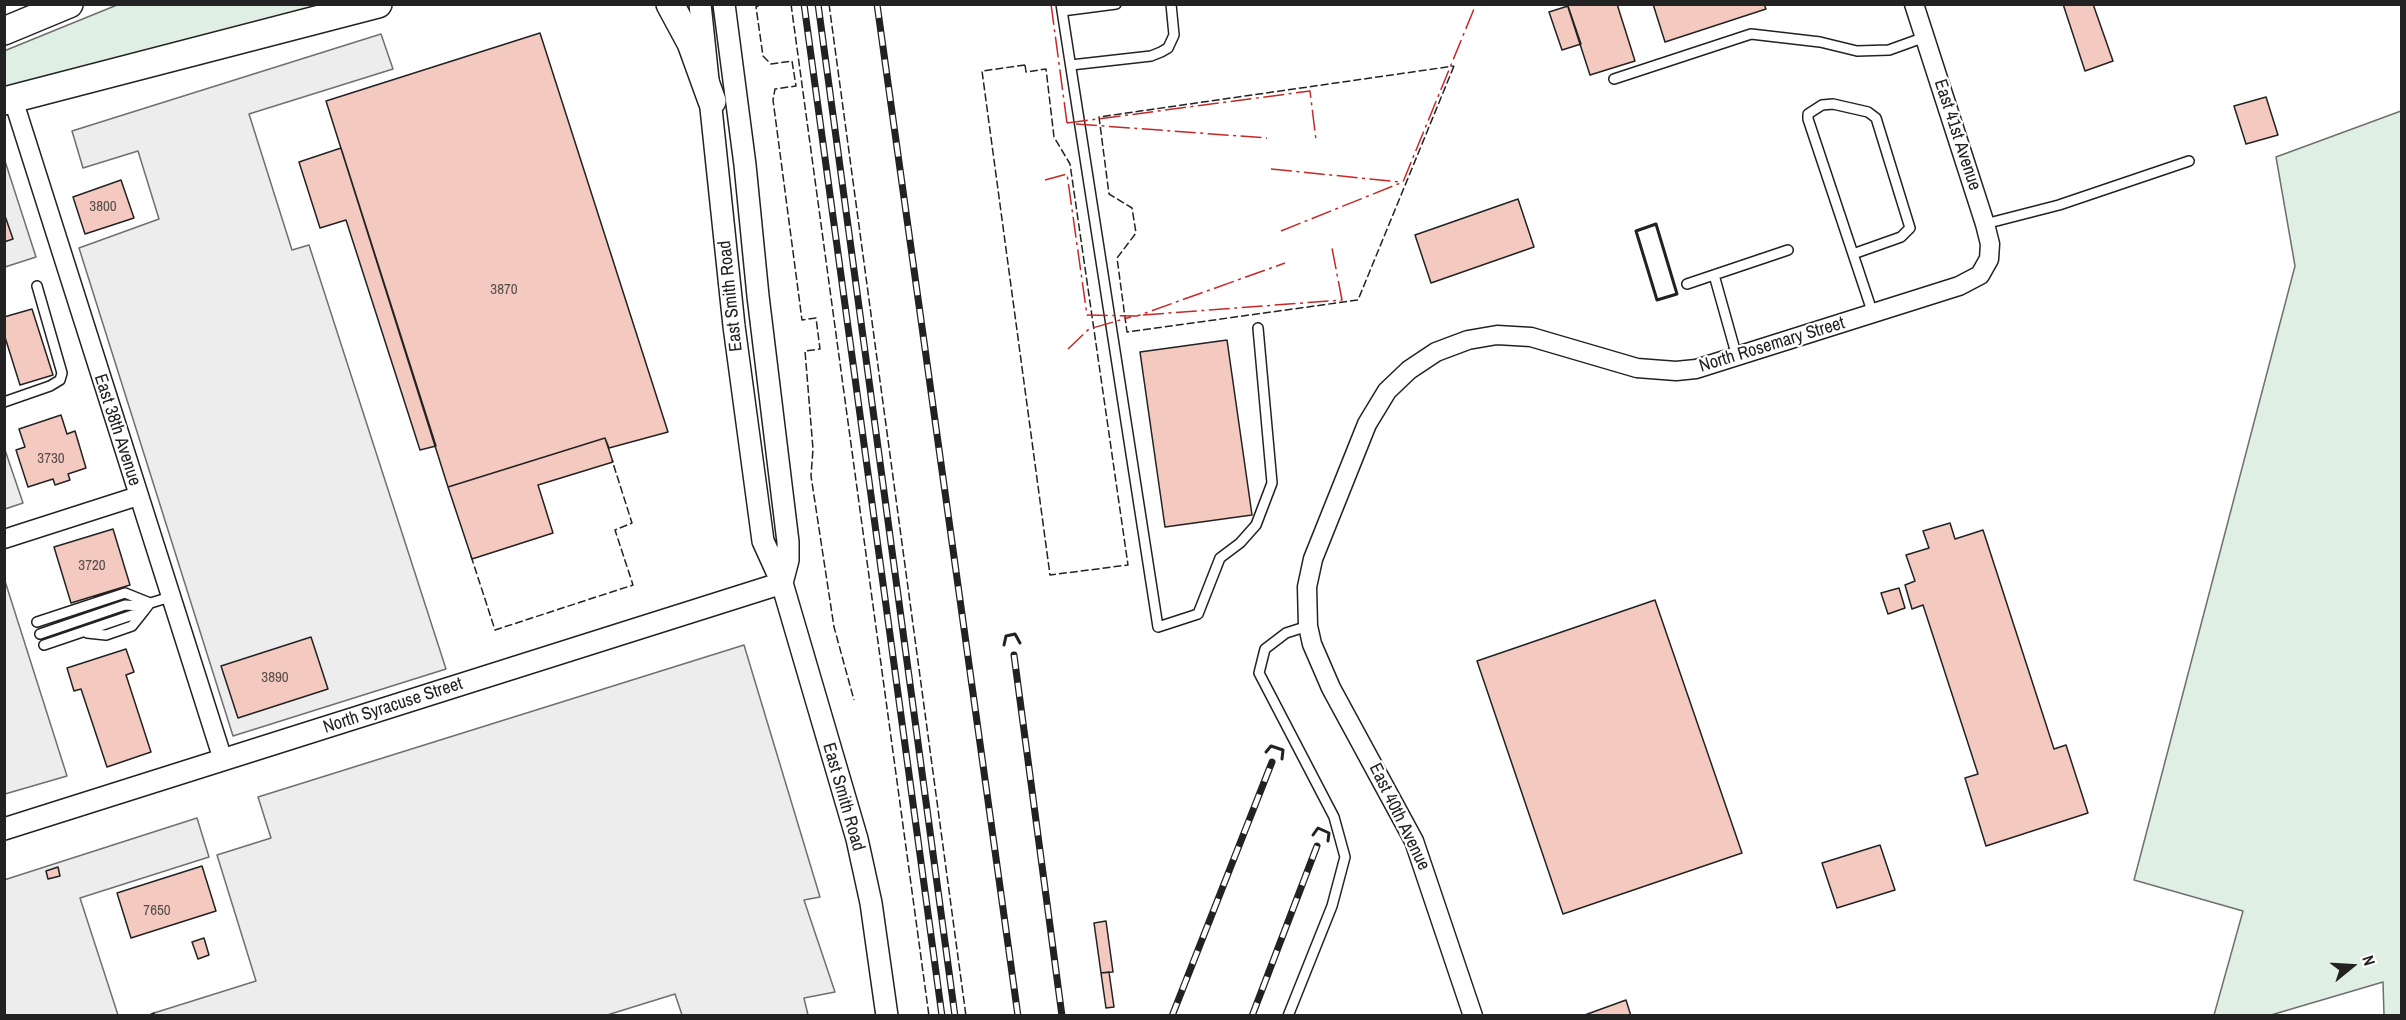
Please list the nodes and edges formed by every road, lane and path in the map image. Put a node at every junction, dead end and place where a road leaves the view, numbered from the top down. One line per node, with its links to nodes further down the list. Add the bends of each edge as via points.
1 (69, 4): 10 (main road)
2 (378, 4): 14 (main road)
3 (670, 4): 15 (main road, via 691,44)
4 (700, 4): 15 (street, East Smith Road)
5 (724, 4): 30 (street, East Smith Road, via 788,542)
6 (1116, 4): 9 (lane)
7 (1171, 4): 12 (lane, via 1174,35 1168,48 1151,56)
8 (1914, 4): 11 (street, East 41st Avenue)
9 (1062, 8): 12 (lane)
10 (4, 31)
11 (1925, 38): 13 (lane, via 1889,50 1857,51 1820,42 1751,34); 17 (street, East 41st Avenue)
12 (1071, 65): 25 (lane, via 1158,627 1198,614 1220,558 1256,525 1272,483)
13 (1614, 79)
14 (9, 100): 28 (street, East 38th Avenue)
15 (712, 101): 30 (street, East Smith Road, via 746,423 763,541)
16 (2189, 161): 17 (lane, via 2059,205)
17 (1985, 224): 20 (street, East 41st Avenue, via 1990,244)
18 (1788, 250): 21 (lane)
19 (1853, 254): 19 (lane, via 1808,119 1808,114 1822,105 1868,112 1876,118 1910,228 1901,237); 24 (lane)
20 (1986, 268): 24 (street, North Rosemary Street, via 1968,283)
21 (1714, 275): 22 (lane); 26 (lane)
22 (1688, 284)
23 (37, 286): 27 (lane, via 62,373 60,380 50,386)
24 (1873, 314): 26 (street, North Rosemary Street)
25 (1258, 328)
26 (1737, 357): 34 (street, North Rosemary Street, via 1696,369 1657,370 1617,364 1549,341 1513,335 1468,340 1422,360 1387,391 1367,424 1313,559 1307,587)
27 (4, 402)
28 (138, 496): 29 (street); 31 (street, East 38th Avenue)
29 (4, 539)
30 (782, 583): 37 (street, North Syracuse Street); 39 (street, East Smith Road, via 857,839 871,903)
31 (170, 597): 32 (lane); 37 (street, East 38th Avenue)
32 (147, 607): 33 (lane, via 125,593); 35 (lane, via 125,605); 36 (lane)
33 (37, 622)
34 (1308, 626): 40 (lane, via 1286,633 1264,649 1259,673 1334,817 1345,857 1332,906); 41 (street, East 40th Avenue, via 1331,688 1414,841)
35 (40, 634)
36 (44, 645)
37 (223, 760): 38 (street, North Syracuse Street)
38 (4, 829)
39 (886, 1016)
40 (1288, 1016)
41 (1473, 1016)

